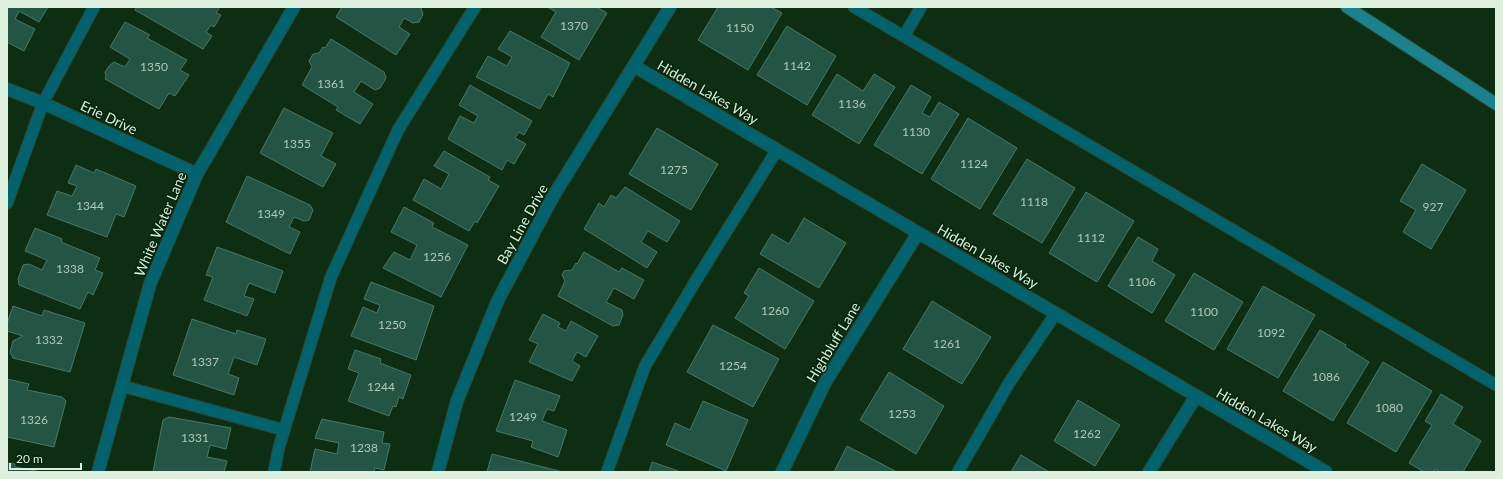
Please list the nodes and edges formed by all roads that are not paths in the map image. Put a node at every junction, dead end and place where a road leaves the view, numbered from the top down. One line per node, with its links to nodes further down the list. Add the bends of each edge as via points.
1 (94, 7): 11 (lane)
2 (294, 7): 14 (street, White Water Lane)
3 (475, 7): 21 (lane, via 398,130 334,270)
4 (670, 7): 9 (street, Bay Line Drive)
5 (854, 7): 8 (lane)
6 (921, 7): 8 (lane)
7 (1347, 7): 12 (street)
8 (904, 36): 18 (lane)
9 (634, 66): 13 (street, Hidden Lakes Way); 24 (street, Bay Line Drive, via 554,195 498,300 458,401)
10 (7, 89): 11 (street, Erie Drive)
11 (43, 103): 14 (street, Erie Drive); 15 (lane)
12 (1496, 104)
13 (777, 150): 16 (street, Hidden Lakes Way); 25 (lane, via 646,366)
14 (197, 174): 19 (street, White Water Lane, via 150,284)
15 (7, 203)
16 (918, 233): 17 (street, Hidden Lakes Way); 26 (street, Highbluff Lane, via 826,381)
17 (1056, 313): 20 (street, Hidden Lakes Way); 27 (lane, via 1009,383)
18 (1496, 385)
19 (122, 386): 21 (lane); 22 (street, White Water Lane)
20 (1196, 396): 28 (street); 29 (street, Hidden Lakes Way)
21 (284, 430): 23 (lane)
22 (98, 472)
23 (274, 472)
24 (438, 472)
25 (607, 472)
26 (782, 472)
27 (958, 472)
28 (1149, 472)
29 (1326, 472)

